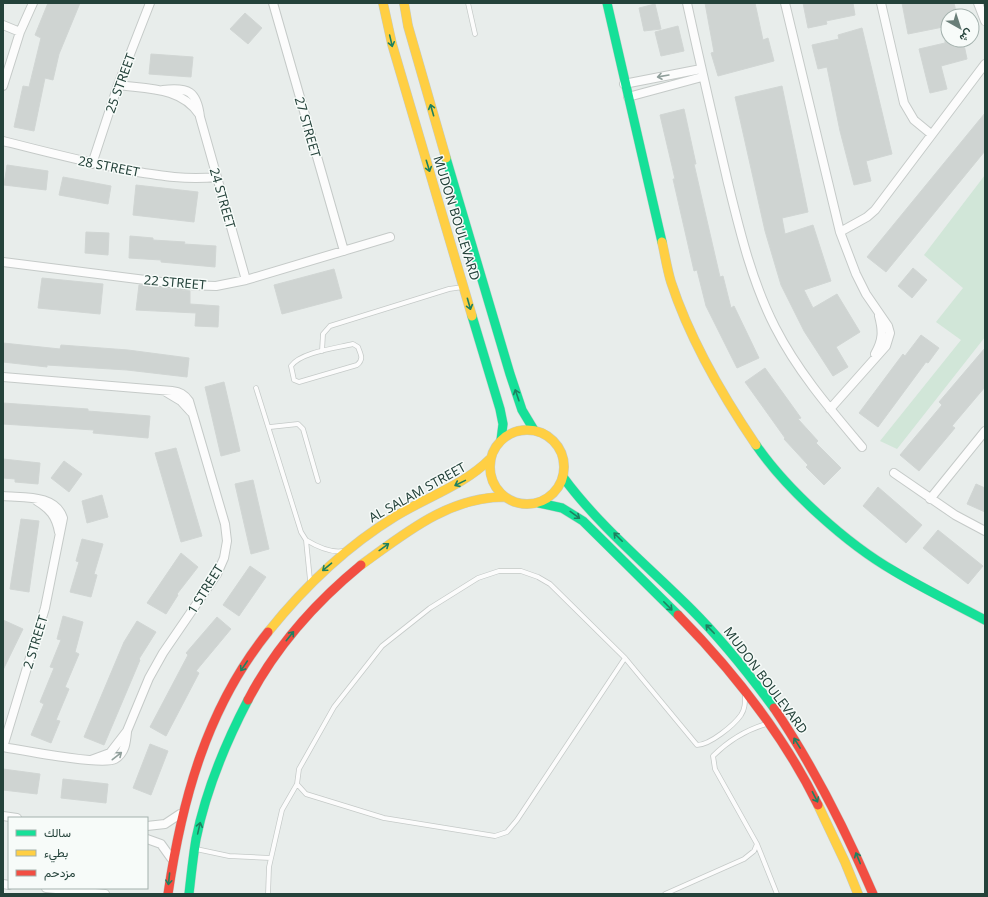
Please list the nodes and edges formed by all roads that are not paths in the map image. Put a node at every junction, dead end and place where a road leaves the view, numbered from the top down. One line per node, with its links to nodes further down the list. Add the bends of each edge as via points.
1 (33, 3): 14 (street)
2 (150, 3): 19 (street, 25 STREET)
3 (272, 3): 28 (street, 27 STREET)
4 (383, 3): 31 (street, MUDON BOULEVARD, one-way to 31, via 392,44)
5 (404, 3): 37 (street, MUDON BOULEVARD, one-way to 5, via 522,410 510,374 422,75)
6 (468, 3): 15 (lane)
7 (607, 3): 18 (street)
8 (687, 3): 17 (street)
9 (785, 3): 26 (street)
10 (881, 3): 22 (street, via 906,108 914,120)
11 (978, 3): 12 (street)
12 (985, 21)
13 (3, 25): 14 (street)
14 (20, 32): 20 (street)
15 (475, 34)
16 (985, 64): 22 (street)
17 (702, 73): 18 (street, one-way to 18); 21 (street); 35 (street, via 741,235 761,296 790,356)
18 (624, 84): 21 (street)
19 (118, 85): 24 (street, 25 STREET); 25 (street, 24 STREET, via 163,90 186,99 200,117)
20 (3, 86)
21 (628, 96): 53 (street, via 671,281 690,332 732,410 758,448 820,516 893,571)
22 (931, 134): 26 (street, via 875,210)
23 (3, 141): 24 (street, 28 STREET)
24 (92, 164): 25 (street, 28 STREET, via 182,179)
25 (217, 177): 30 (street, 24 STREET)
26 (840, 232): 35 (street, via 856,274 888,326 889,340)
27 (390, 237): 28 (street, 22 STREET)
28 (344, 251): 30 (street, 22 STREET)
29 (3, 262): 30 (street, 22 STREET, via 200,286 216,286)
30 (246, 280)
31 (464, 287): 32 (lane, via 449,289 330,326 323,334); 39 (street, MUDON BOULEVARD, one-way to 39, via 502,416)
32 (322, 351): 32 (lane, via 353,344 358,347 362,358 357,365 299,382 294,380 291,366 294,362)
33 (4, 376): 57 (street, 1 STREET, via 162,391 181,401 192,413 225,524 226,541 224,558 217,574 149,678 127,732 125,748 121,755 107,762 51,756)
34 (256, 388): 36 (lane)
35 (830, 409): 40 (street)
36 (270, 427): 44 (lane, via 298,424 303,429); 50 (lane, via 301,532)
37 (534, 430): 39 (street, via 510,433); 43 (street, via 546,434 562,452)
38 (985, 431): 47 (street)
39 (501, 440): 41 (street)
40 (862, 447)
41 (490, 459): 46 (street, via 490,473 495,486); 51 (street, AL SALAM STREET, one-way to 51, via 470,477 404,511)
42 (894, 473): 47 (street)
43 (563, 477): 48 (street, via 550,497); 75 (street, MUDON BOULEVARD, one-way to 43, via 837,812 815,771 763,694 718,637 588,509)
44 (318, 481)
45 (3, 496): 57 (street, 2 STREET, via 34,499 52,512 60,537 45,608)
46 (504, 497): 48 (street, via 515,503); 63 (street, one-way to 46, via 205,801 226,741 258,681 302,621 355,569 416,526 479,497)
47 (930, 499): 49 (street)
48 (539, 503): 55 (street, MUDON BOULEVARD, one-way to 55, via 563,508 583,521 699,637)
49 (985, 531)
50 (306, 540): 51 (lane, via 318,547 337,552); 52 (lane)
51 (348, 550): 52 (street, AL SALAM STREET, one-way to 52)
52 (310, 582): 59 (street, AL SALAM STREET, one-way to 59, via 263,638 223,700 194,767)
53 (984, 616)
54 (625, 658): 55 (lane, via 697,745 705,745 736,721 745,705); 58 (lane, via 507,832 495,836 384,818 306,794); 58 (lane, via 550,584 538,577 521,571 499,570 478,578 430,608 382,646 334,707 299,769)
55 (745, 692): 56 (street, MUDON BOULEVARD)
56 (769, 723): 62 (lane, via 737,737 720,749 712,759); 74 (street, MUDON BOULEVARD, one-way to 74, via 813,793)
57 (3, 747)
58 (297, 784): 65 (lane, via 282,810)
59 (180, 814): 60 (street, via 165,824); 64 (street, AL SALAM STREET)
60 (148, 826)
61 (148, 839): 64 (street, via 161,844)
62 (757, 844): 72 (lane, via 754,851 744,859); 73 (lane)
63 (195, 849): 65 (lane, via 229,856); 70 (street)
64 (172, 858): 69 (street, AL SALAM STREET, one-way to 69)
65 (271, 858): 71 (lane)
66 (54, 889): 67 (street)
67 (93, 894): 68 (street)
68 (105, 894)
69 (168, 894)
70 (189, 894)
71 (268, 894)
72 (665, 894)
73 (777, 894)
74 (858, 894)
75 (873, 894)

